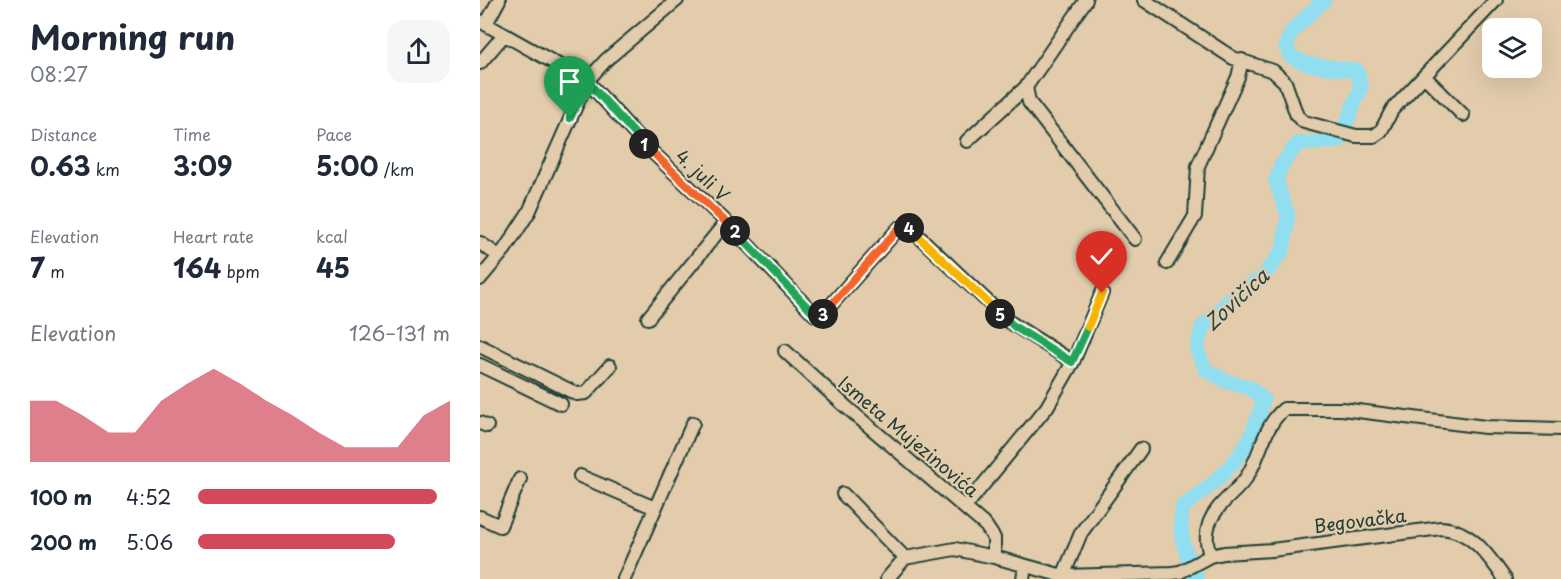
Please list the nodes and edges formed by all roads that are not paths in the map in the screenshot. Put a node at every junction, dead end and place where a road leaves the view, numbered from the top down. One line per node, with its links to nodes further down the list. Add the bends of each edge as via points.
1 (499, 0): 6 (street)
2 (677, 0): 11 (street)
3 (1086, 0): 12 (street)
4 (1144, 0): 8 (street)
5 (1497, 0): 10 (street)
6 (483, 23): 7 (street, 4. juli V)
7 (504, 35): 9 (street); 11 (street, 4. juli V)
8 (1242, 60): 10 (street, via 1273,71 1285,82 1297,116 1304,122 1356,136 1374,136 1381,131 1392,110); 19 (street, via 1198,166 1195,216)
9 (480, 63)
10 (1424, 76): 13 (street)
11 (587, 81): 15 (street, 4. juli V, via 647,147); 18 (street, via 529,212)
12 (1026, 87): 14 (street); 16 (street, via 1029,102)
13 (1464, 115)
14 (967, 141)
15 (726, 222): 22 (street); 25 (street, 4. juli V, via 815,315 822,315 899,228 911,228 1008,321)
16 (1135, 239)
17 (480, 243): 18 (street)
18 (499, 256): 20 (street)
19 (1167, 262)
20 (480, 279)
21 (1102, 293): 25 (street)
22 (648, 318)
23 (480, 346): 27 (street, via 577,394 586,393)
24 (785, 351): 35 (street, Ismeta Mujezinovića)
25 (1072, 362): 35 (street, via 1047,407)
26 (480, 366): 28 (street)
27 (610, 366)
28 (561, 404)
29 (693, 423): 36 (street)
30 (1561, 429): 40 (street, via 1485,427 1342,409 1284,409 1269,429 1248,476 1216,510 1206,538)
31 (1141, 449): 42 (street, via 1086,525)
32 (580, 476): 36 (street)
33 (520, 479): 37 (street, via 500,526)
34 (843, 494): 39 (street)
35 (965, 507): 38 (street, Ismeta Mujezinovića, via 991,532)
36 (655, 508): 43 (street)
37 (480, 518)
38 (993, 556): 39 (street, via 955,549); 41 (street)
39 (905, 558): 44 (street)
40 (1206, 558): 42 (street, via 1180,572); 45 (street, Begovačka, via 1450,529 1471,538)
41 (1024, 573): 42 (street)
42 (1063, 576)
43 (624, 579)
44 (887, 579)
45 (1505, 579)

